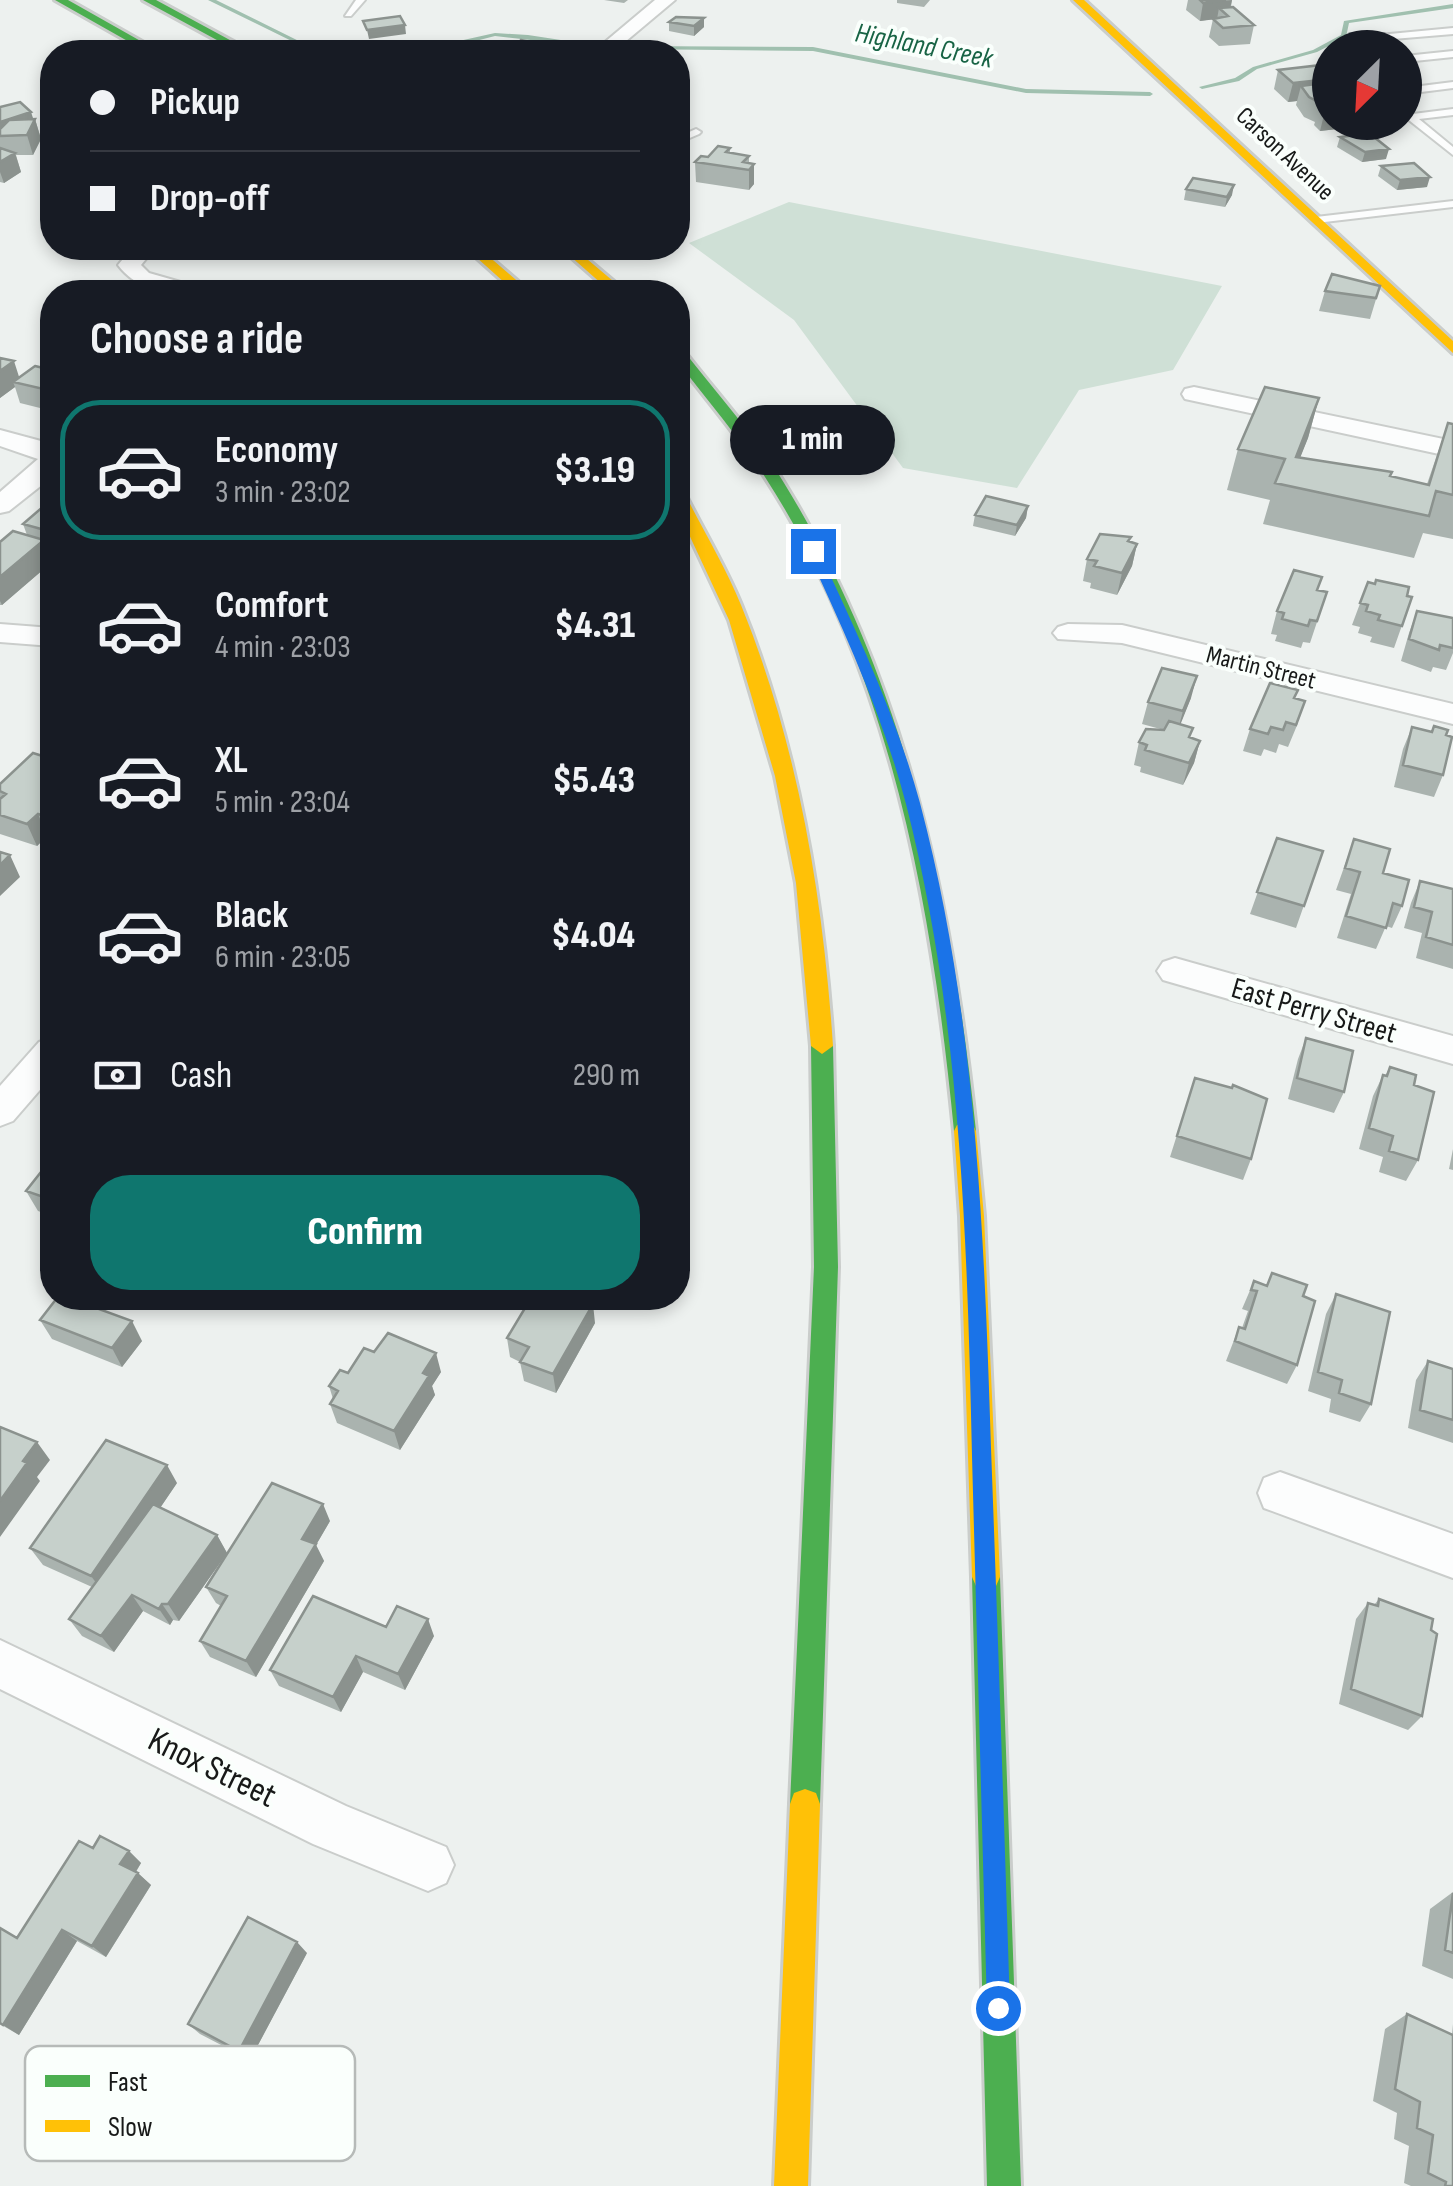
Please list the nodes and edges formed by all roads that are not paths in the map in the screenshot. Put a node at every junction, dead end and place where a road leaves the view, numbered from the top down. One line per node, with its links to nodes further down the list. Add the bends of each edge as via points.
1 (60, 0): 10 (main road)
2 (148, 0): 11 (main road)
3 (361, 0): 6 (lane)
4 (666, 0): 12 (street)
5 (1078, 0): 24 (main road, Carson Avenue)
6 (348, 14)
7 (1448, 31): 8 (lane); 9 (lane)
8 (1422, 34)
9 (1453, 39)
10 (132, 40)
11 (223, 40)
12 (617, 40)
13 (1453, 54): 14 (lane)
14 (1422, 58)
15 (1453, 85): 16 (lane)
16 (1422, 89)
17 (1453, 112): 18 (lane)
18 (1422, 113)
19 (1422, 126): 22 (lane)
20 (696, 132): 21 (lane)
21 (690, 135)
22 (1453, 152)
23 (1453, 204): 24 (lane)
24 (1316, 220): 31 (main road, Carson Avenue)
25 (138, 260): 28 (street, via 141,278)
26 (486, 260): 29 (main road)
27 (581, 260): 30 (main road)
28 (148, 280)
29 (509, 280)
30 (604, 280)
31 (1453, 349)
32 (690, 369): 53 (main road, via 780,492 851,628 912,800 945,948 975,1224)
33 (1194, 394): 36 (street)
34 (0, 438): 35 (street)
35 (40, 448)
36 (1453, 449)
37 (40, 474): 38 (street)
38 (0, 505)
39 (690, 522): 52 (main road, via 740,628 786,779 815,940 823,1034 826,1247)
40 (1068, 632): 43 (street, Martin Street, via 1122,634)
41 (0, 633): 42 (street)
42 (40, 636)
43 (1453, 714)
44 (1175, 971): 45 (street, East Perry Street)
45 (1453, 1050)
46 (40, 1066): 47 (street)
47 (0, 1111)
48 (1280, 1493): 49 (street)
49 (1453, 1556)
50 (0, 1664): 51 (street, Knox Street, via 332,1826)
51 (428, 1865)
52 (791, 2186)
53 (1004, 2186)

